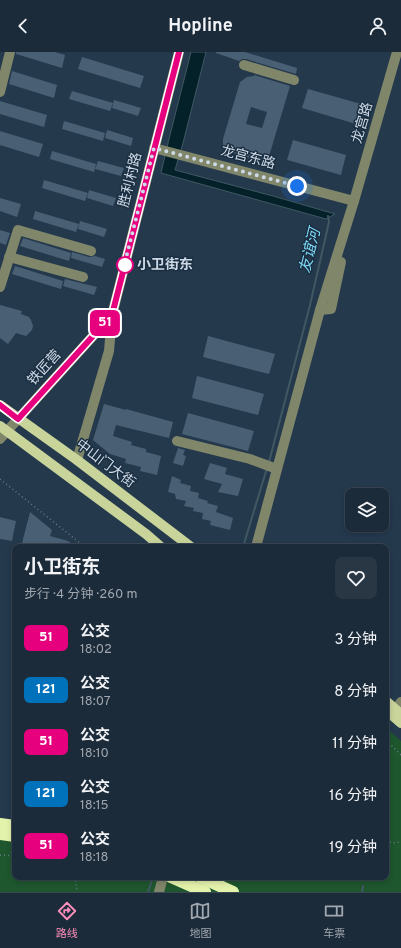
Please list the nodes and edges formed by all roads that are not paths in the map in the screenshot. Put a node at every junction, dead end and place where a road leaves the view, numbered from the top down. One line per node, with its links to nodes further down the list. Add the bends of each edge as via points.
1 (10, 52): 6 (street)
2 (179, 52): 7 (street, 胜利村路)
3 (398, 52): 8 (street, 龙宫路)
4 (244, 65): 5 (street)
5 (294, 80)
6 (0, 92)
7 (159, 150): 8 (street, 龙宫东路); 13 (street, 胜利村路)
8 (354, 201): 20 (street, 龙宫路)
9 (91, 251): 10 (street, via 18,230)
10 (10, 257): 11 (street); 12 (street)
11 (83, 277)
12 (0, 285)
13 (112, 315): 15 (street, 铁匠营); 19 (street, 胜利村路, via 109,351)
14 (0, 405): 15 (main road, 中山门大街)
15 (18, 419): 16 (street, 铁匠营); 19 (main road, 中山门大街)
16 (4, 428): 17 (street, 铁匠营); 21 (main road)
17 (0, 439)
18 (176, 440): 20 (street)
19 (77, 460): 22 (main road, 中山门大街)
20 (275, 468): 23 (street, 龙宫路)
21 (158, 544)
22 (187, 544)
23 (257, 544)
24 (395, 710): 25 (main road)
25 (401, 723)
26 (0, 824): 27 (highway)
27 (12, 826)
28 (0, 834): 29 (highway)
29 (12, 836)
30 (162, 880): 33 (street)
31 (178, 880): 34 (highway)
32 (207, 880): 35 (highway)
33 (159, 892)
34 (205, 892)
35 (233, 892)

